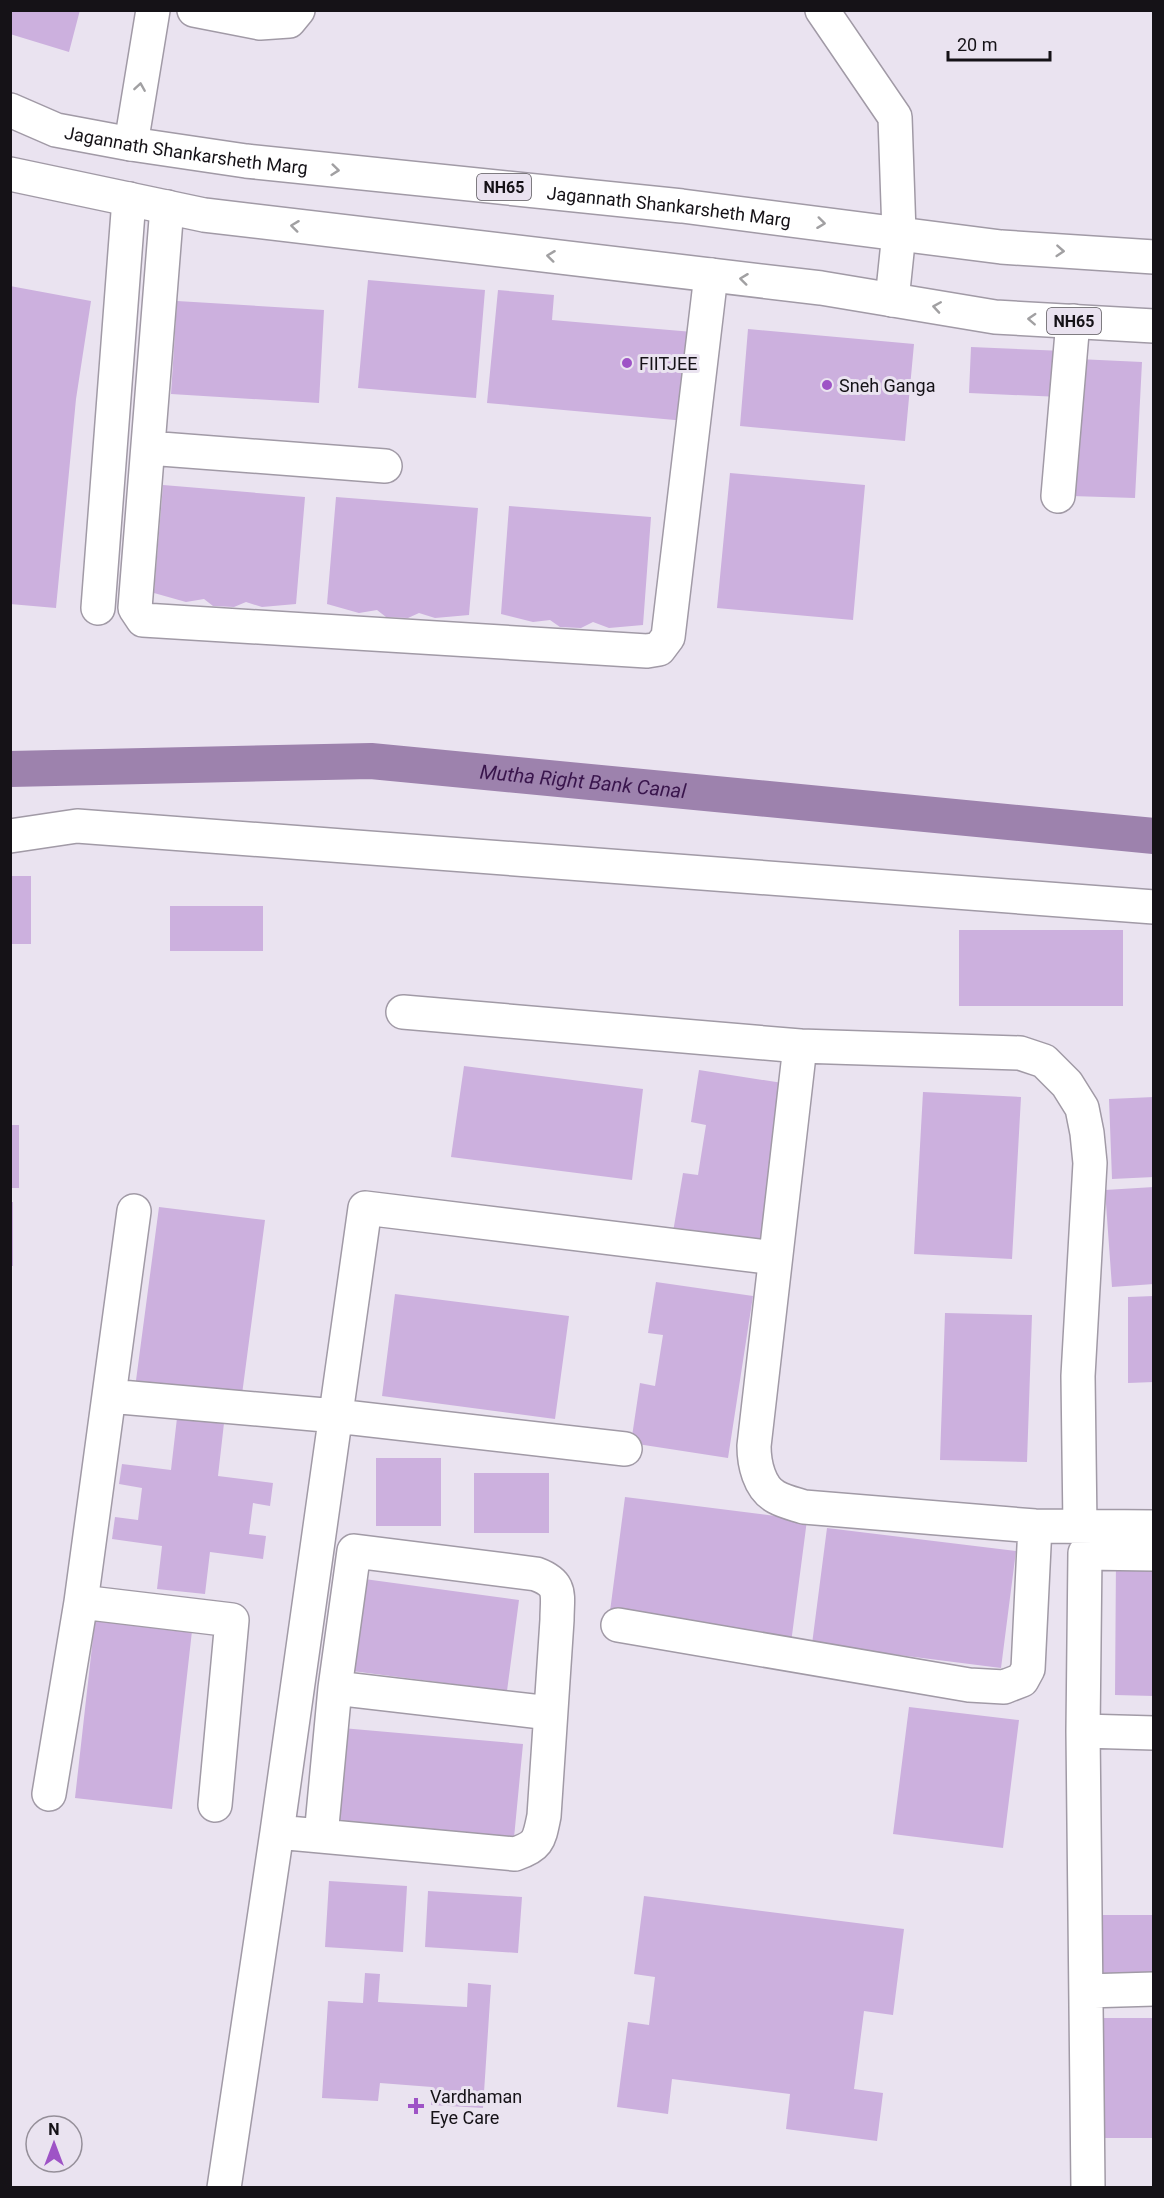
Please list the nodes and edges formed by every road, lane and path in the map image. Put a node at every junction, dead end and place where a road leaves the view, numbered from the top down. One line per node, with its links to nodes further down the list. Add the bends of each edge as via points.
1 (153, 10): 8 (main road, one-way to 1)
2 (194, 10): 3 (main road, via 260,23 289,21)
3 (298, 10)
4 (822, 10): 12 (main road, via 895,117)
5 (10, 110): 7 (main road, Jagannath Shankarsheth Marg / NH65)
6 (10, 122): 7 (main road)
7 (56, 130): 8 (main road, Jagannath Shankarsheth Marg / NH65)
8 (131, 144): 12 (main road, Jagannath Shankarsheth Marg / NH65, one-way to 12, via 246,161 682,206)
9 (10, 174): 10 (main road, NH65)
10 (129, 200): 11 (main road, NH65); 21 (main road)
11 (167, 207): 14 (main road, NH65, one-way to 11, via 216,217); 18 (main road)
12 (899, 233): 13 (main road, Jagannath Shankarsheth Marg / NH65, one-way to 13, via 1001,247); 15 (main road)
13 (1154, 257)
14 (711, 275): 15 (main road, NH65, one-way to 14); 18 (main road, via 668,637 659,649 143,620 135,608)
15 (892, 300): 16 (main road, NH65, one-way to 15, via 995,317)
16 (1073, 321): 17 (main road, NH65); 20 (main road)
17 (1154, 326)
18 (148, 448): 19 (main road)
19 (385, 466)
20 (1058, 495)
21 (98, 608)
22 (10, 836): 23 (main road, via 77,826)
23 (1154, 907)
24 (403, 1012): 25 (main road)
25 (800, 1046): 27 (main road); 32 (main road, via 1020,1053 1044,1061 1067,1084 1082,1108 1090,1163 1078,1376)
26 (134, 1211): 28 (main road)
27 (775, 1258): 29 (main road, via 365,1209); 31 (main road, via 754,1446 754,1462 763,1483 775,1497 804,1507)
28 (109, 1396): 29 (main road); 35 (main road)
29 (336, 1416): 30 (main road); 43 (main road)
30 (625, 1449)
31 (1035, 1527): 32 (main road); 36 (main road, via 1028,1669 1022,1680 1004,1687 969,1685)
32 (1080, 1527): 33 (main road)
33 (1154, 1527)
34 (1154, 1554): 39 (main road, via 1084,1553)
35 (81, 1602): 41 (main road); 42 (main road, via 232,1620)
36 (618, 1625)
37 (335, 1688): 38 (main road); 38 (main road, via 354,1551 550,1579 557,1590); 44 (main road)
38 (550, 1713): 44 (main road, via 544,1816 539,1838 531,1848 515,1854)
39 (1083, 1731): 40 (main road); 46 (main road)
40 (1154, 1733)
41 (50, 1794)
42 (214, 1805)
43 (277, 1832): 44 (main road); 47 (main road)
44 (321, 1836)
45 (1154, 1989): 46 (main road)
46 (1086, 1990): 48 (main road)
47 (224, 2187)
48 (1088, 2187)

